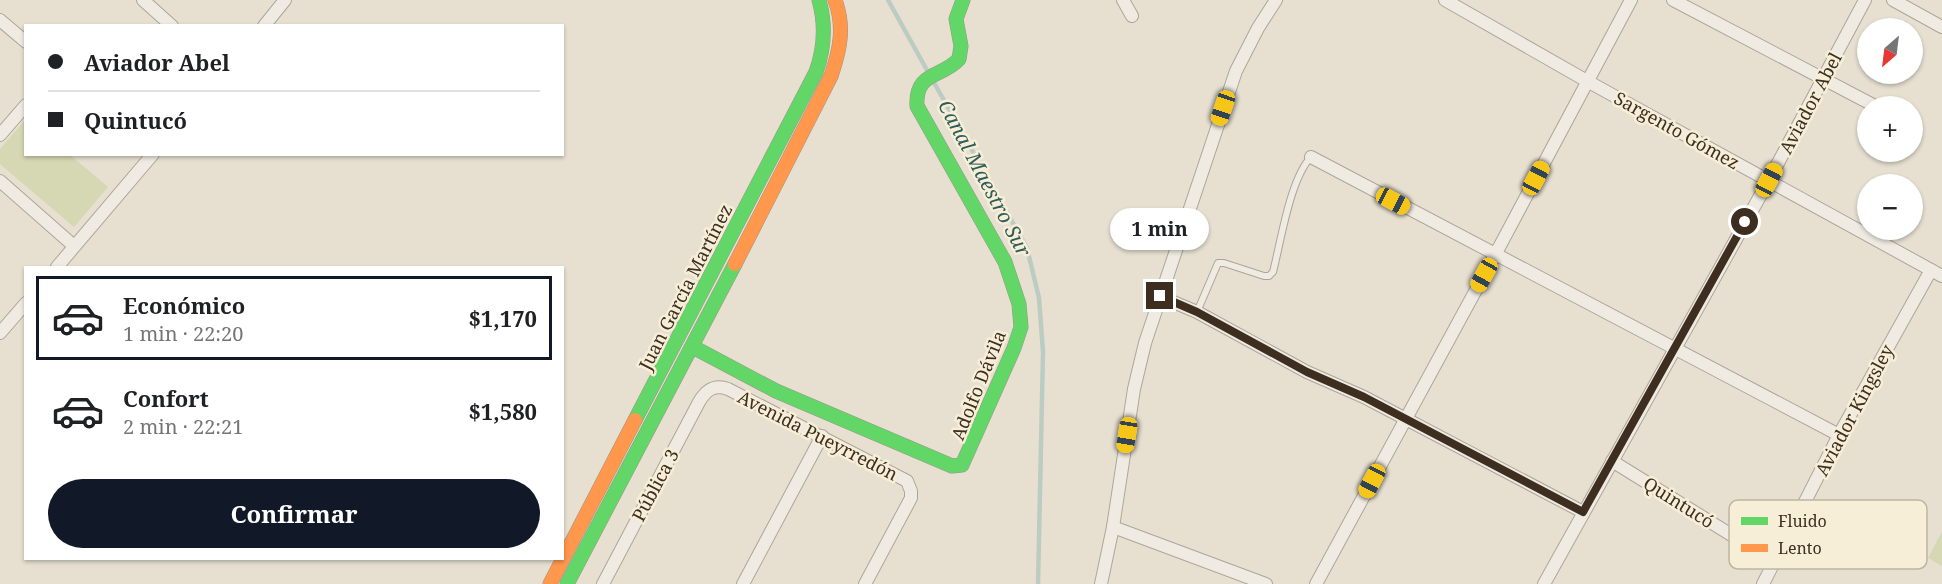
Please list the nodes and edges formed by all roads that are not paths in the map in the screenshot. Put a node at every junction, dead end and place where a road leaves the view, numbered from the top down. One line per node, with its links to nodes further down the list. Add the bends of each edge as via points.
1 (143, 0): 15 (street)
2 (285, 0): 16 (street)
3 (819, 0): 47 (main road, Juan García Martínez, via 825,32 816,72)
4 (835, 0): 36 (main road, Juan García Martínez, via 842,30 831,76)
5 (963, 0): 36 (main road, Adolfo Dávila, via 956,20 961,57 925,80 915,95 917,106 1005,262 1019,304 1021,327 963,465 952,466 816,409)
6 (1123, 0): 13 (street)
7 (1276, 0): 32 (street, via 1236,71)
8 (1445, 0): 20 (street, Sargento Gómez)
9 (1631, 0): 20 (street)
10 (1672, 0): 19 (street)
11 (1865, 0): 19 (street, Aviador Abel)
12 (1893, 0): 17 (street)
13 (1132, 16)
14 (0, 21): 18 (street)
15 (170, 24)
16 (266, 24)
17 (1942, 27)
18 (24, 40)
19 (1823, 79): 21 (street); 26 (street, Aviador Abel)
20 (1587, 81): 26 (street, Sargento Gómez); 29 (street)
21 (1857, 97)
22 (24, 107): 23 (street)
23 (0, 135)
24 (151, 156): 28 (street)
25 (1311, 157): 29 (street); 34 (lane, via 1295,186 1273,272 1264,276 1218,263)
26 (1769, 180): 31 (street, Sargento Gómez); 37 (street, Aviador Abel)
27 (0, 181): 28 (street)
28 (74, 246): 30 (street)
29 (1495, 255): 37 (street); 39 (street)
30 (58, 266)
31 (1937, 273): 40 (street, Aviador Kingsley)
32 (1160, 296): 34 (street); 45 (street, via 1134,389)
33 (24, 305): 35 (street)
34 (1197, 312): 39 (street)
35 (1, 330)
36 (693, 347): 51 (main road, Juan García Martínez)
37 (1675, 348): 40 (street); 42 (street, Aviador Abel)
38 (711, 388): 41 (street, Avenida Pueyrredón, via 728,389); 52 (street, Pública 3, via 699,402)
39 (1405, 420): 44 (street); 57 (street)
40 (1839, 435): 43 (street, Aviador Kingsley)
41 (822, 436): 53 (street); 54 (street, Avenida Pueyrredón, via 904,478 910,485 910,498)
42 (1612, 461): 44 (street, Aviador Abel); 46 (street, Quintucó)
43 (1806, 500)
44 (1583, 512): 58 (street, Aviador Abel)
45 (1113, 527): 55 (street); 56 (street)
46 (1729, 533)
47 (564, 557)
48 (562, 560): 50 (main road, Juan García Martínez)
49 (1771, 569): 59 (street, Aviador Kingsley)
50 (550, 584)
51 (567, 584)
52 (603, 584)
53 (743, 584)
54 (864, 584)
55 (1101, 584)
56 (1266, 584)
57 (1316, 584)
58 (1544, 584)
59 (1763, 584)

